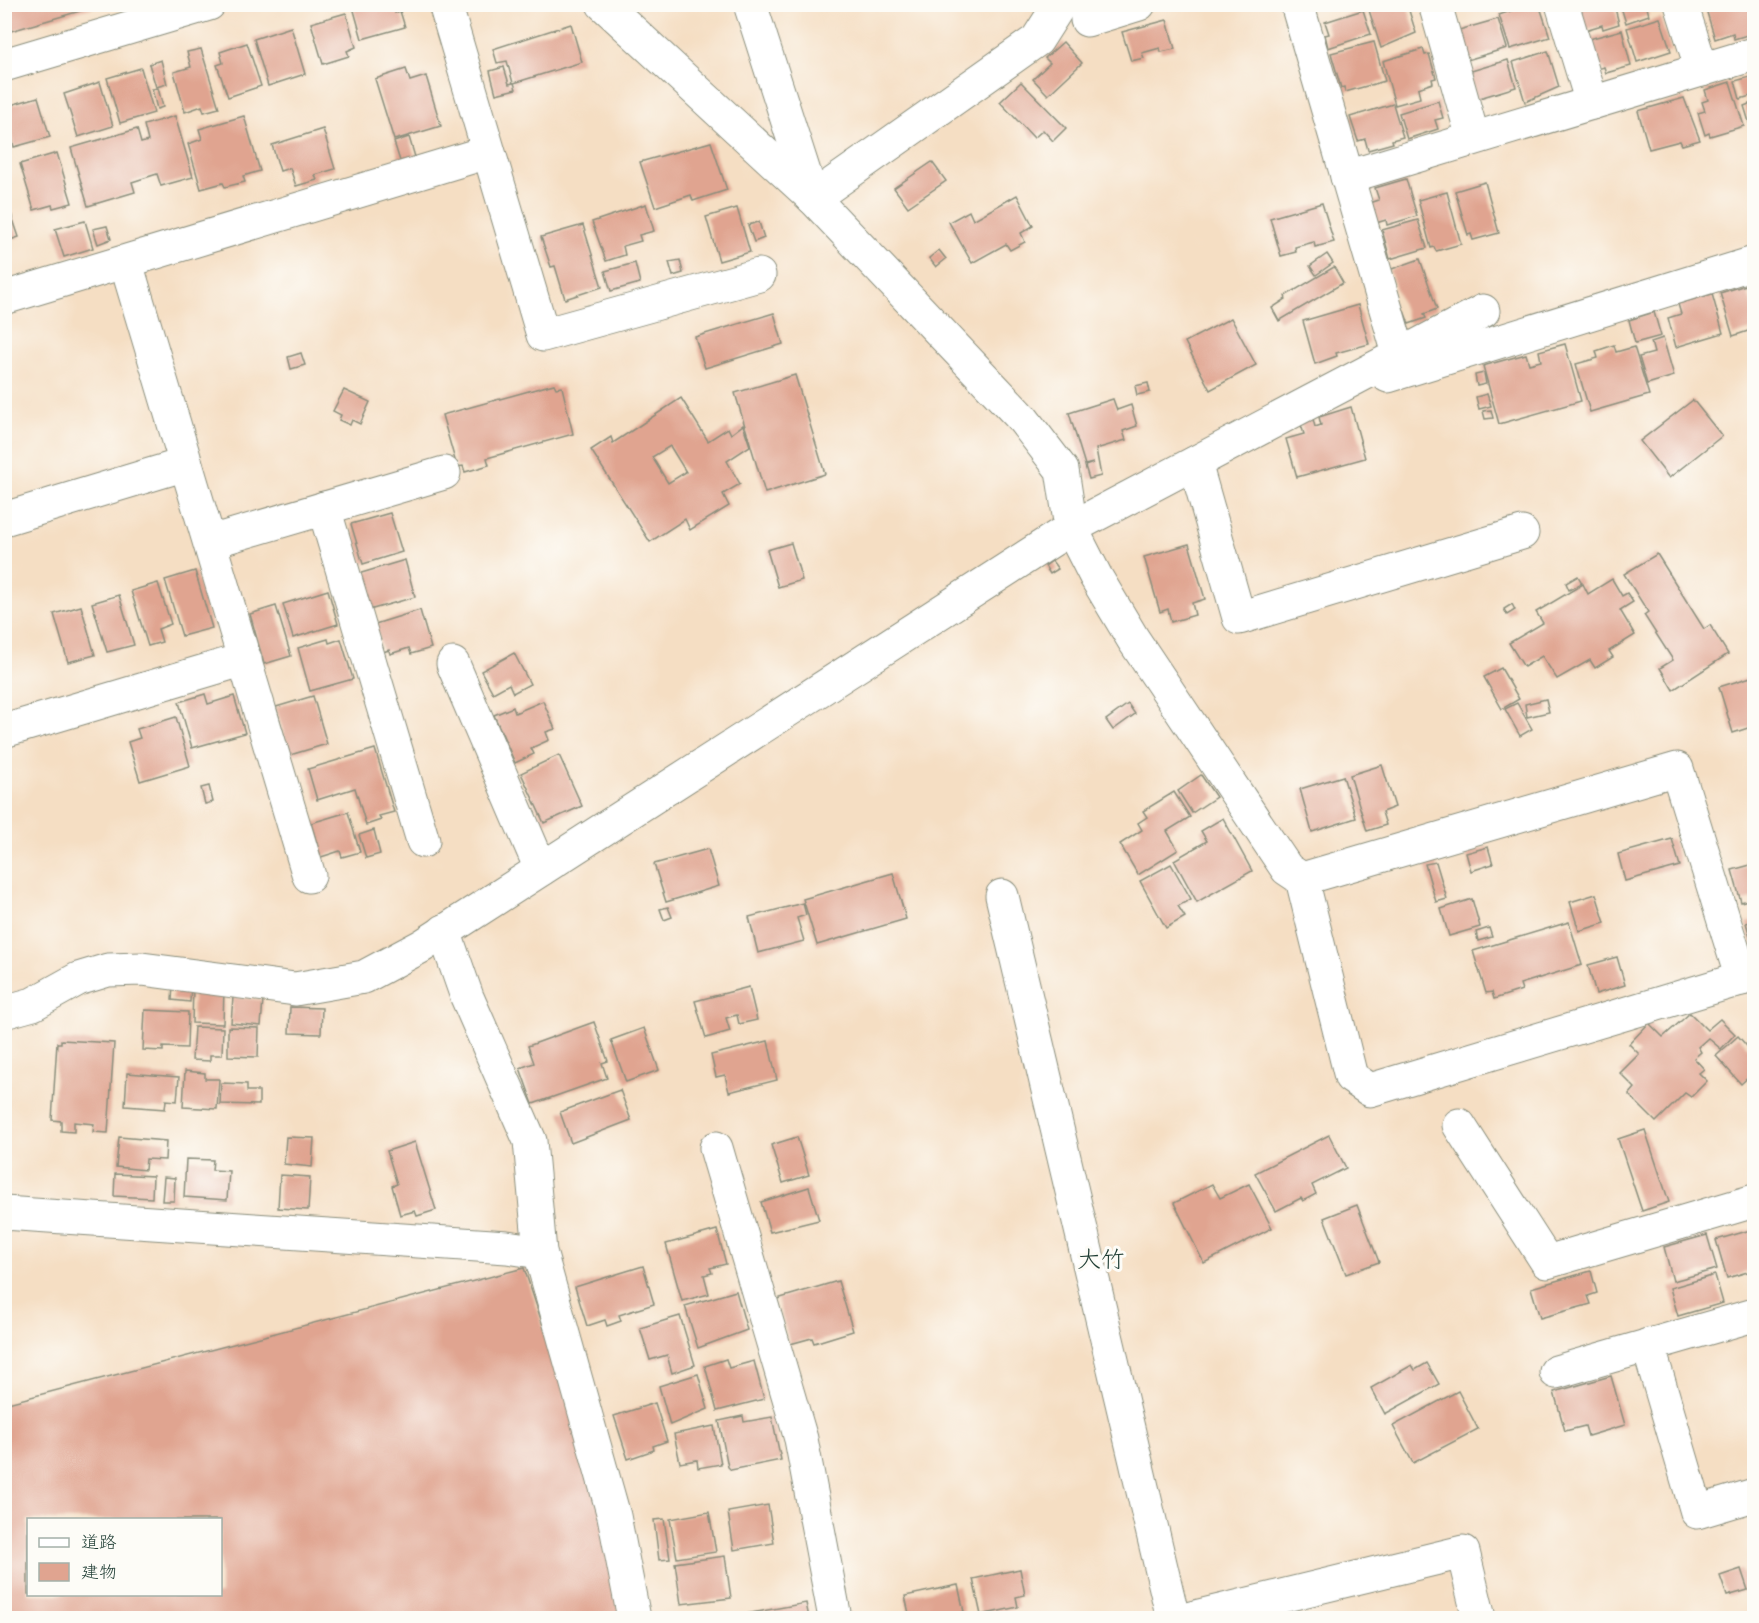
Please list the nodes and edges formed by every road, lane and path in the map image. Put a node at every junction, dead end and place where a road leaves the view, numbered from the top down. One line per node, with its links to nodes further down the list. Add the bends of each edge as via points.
1 (209, 4): 12 (street)
2 (445, 4): 16 (street)
3 (603, 4): 18 (street)
4 (750, 4): 18 (street)
5 (1139, 4): 10 (street)
6 (1297, 4): 17 (street)
7 (1435, 4): 15 (street)
8 (1562, 4): 14 (street)
9 (1681, 4): 13 (street)
10 (1074, 12): 18 (street)
11 (1755, 54): 13 (street)
12 (4, 65)
13 (1702, 70): 14 (street)
14 (1592, 104): 15 (street)
15 (1473, 138): 17 (street)
16 (488, 152): 19 (street); 21 (street, via 543,335)
17 (1347, 177): 24 (street)
18 (813, 198): 31 (street, via 1022,418 1062,470)
19 (126, 263): 22 (street); 27 (street)
20 (1755, 263): 25 (street, via 1464,350 1450,359)
21 (759, 275)
22 (4, 298)
23 (1483, 311): 24 (street)
24 (1399, 354): 25 (street)
25 (1328, 392): 26 (street)
26 (1195, 463): 31 (street); 32 (street, via 1239,618)
27 (186, 464): 30 (street); 33 (street)
28 (444, 473): 29 (street)
29 (324, 508): 33 (street); 37 (street)
30 (4, 519)
31 (1071, 528): 38 (street); 40 (street, via 1133,639 1287,869)
32 (1521, 533)
33 (210, 542): 34 (street)
34 (245, 659): 36 (street); 39 (street)
35 (453, 664): 38 (street)
36 (4, 731)
37 (423, 841)
38 (541, 868): 42 (street)
39 (309, 876)
40 (1302, 879): 43 (street, via 1677,769); 43 (street, via 1351,1077 1370,1090)
41 (1002, 896): 56 (street)
42 (444, 931): 44 (street, via 364,977 295,989 142,969 108,970 78,979 33,1004); 49 (street, via 467,997 530,1141)
43 (1748, 977)
44 (4, 1012)
45 (1459, 1125): 47 (street, via 1547,1262)
46 (716, 1148): 55 (street, via 792,1401)
47 (1755, 1201)
48 (4, 1213): 49 (street)
49 (540, 1252): 54 (street, via 614,1516)
50 (1755, 1315): 51 (street)
51 (1648, 1345): 52 (street); 53 (street, via 1697,1512)
52 (1556, 1372)
53 (1755, 1495)
54 (634, 1618)
55 (835, 1618)
56 (1173, 1618)
57 (1191, 1618): 58 (street, via 1463,1552)
58 (1479, 1618)

